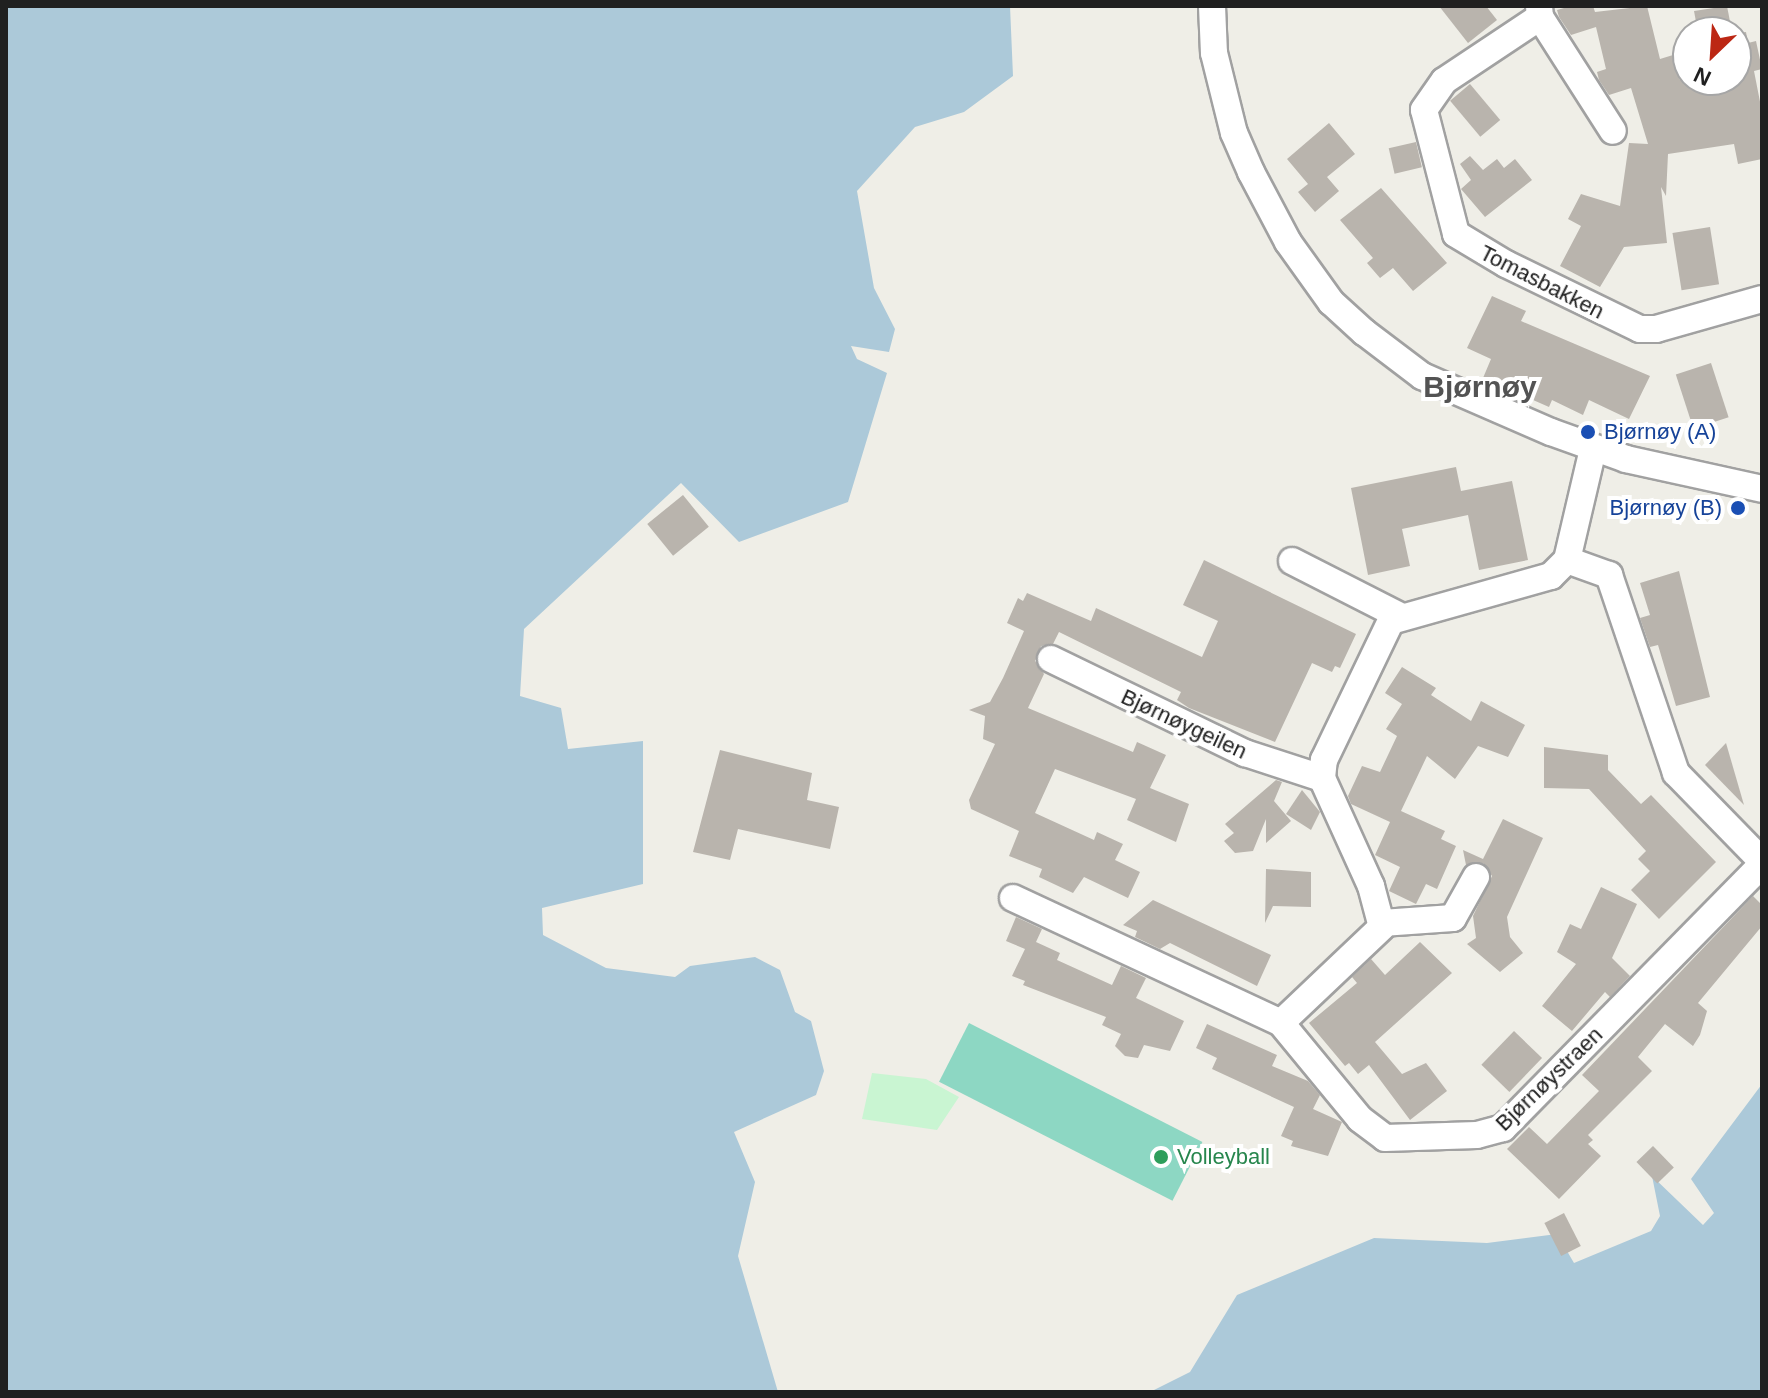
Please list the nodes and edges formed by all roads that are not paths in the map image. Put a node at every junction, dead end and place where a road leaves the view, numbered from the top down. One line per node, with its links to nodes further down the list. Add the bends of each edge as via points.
1 (1212, 6): 5 (street, via 1214,53 1234,133 1272,215 1331,302 1422,376)
2 (1539, 11): 3 (street, Tomasbakken); 4 (street, Tomasbakken, via 1444,81 1427,103 1424,122 1456,234 1640,329)
3 (1613, 131)
4 (1762, 299)
5 (1593, 449): 6 (street); 7 (street)
6 (1762, 489)
7 (1567, 560): 9 (street, via 1551,576); 12 (street, Bjørnøystraen, via 1609,575 1676,773)
8 (1292, 561): 9 (street)
9 (1400, 616): 11 (street, via 1384,632 1324,760)
10 (1051, 659): 11 (street, Bjørnøygeilen, via 1245,753)
11 (1322, 778): 15 (street)
12 (1762, 862): 16 (street, Bjørnøystraen, via 1497,1133 1385,1138 1360,1119)
13 (1476, 877): 15 (street, via 1453,918)
14 (1013, 898): 16 (street, Bjørnøystraen)
15 (1382, 923): 16 (street, via 1367,946)
16 (1281, 1023)

